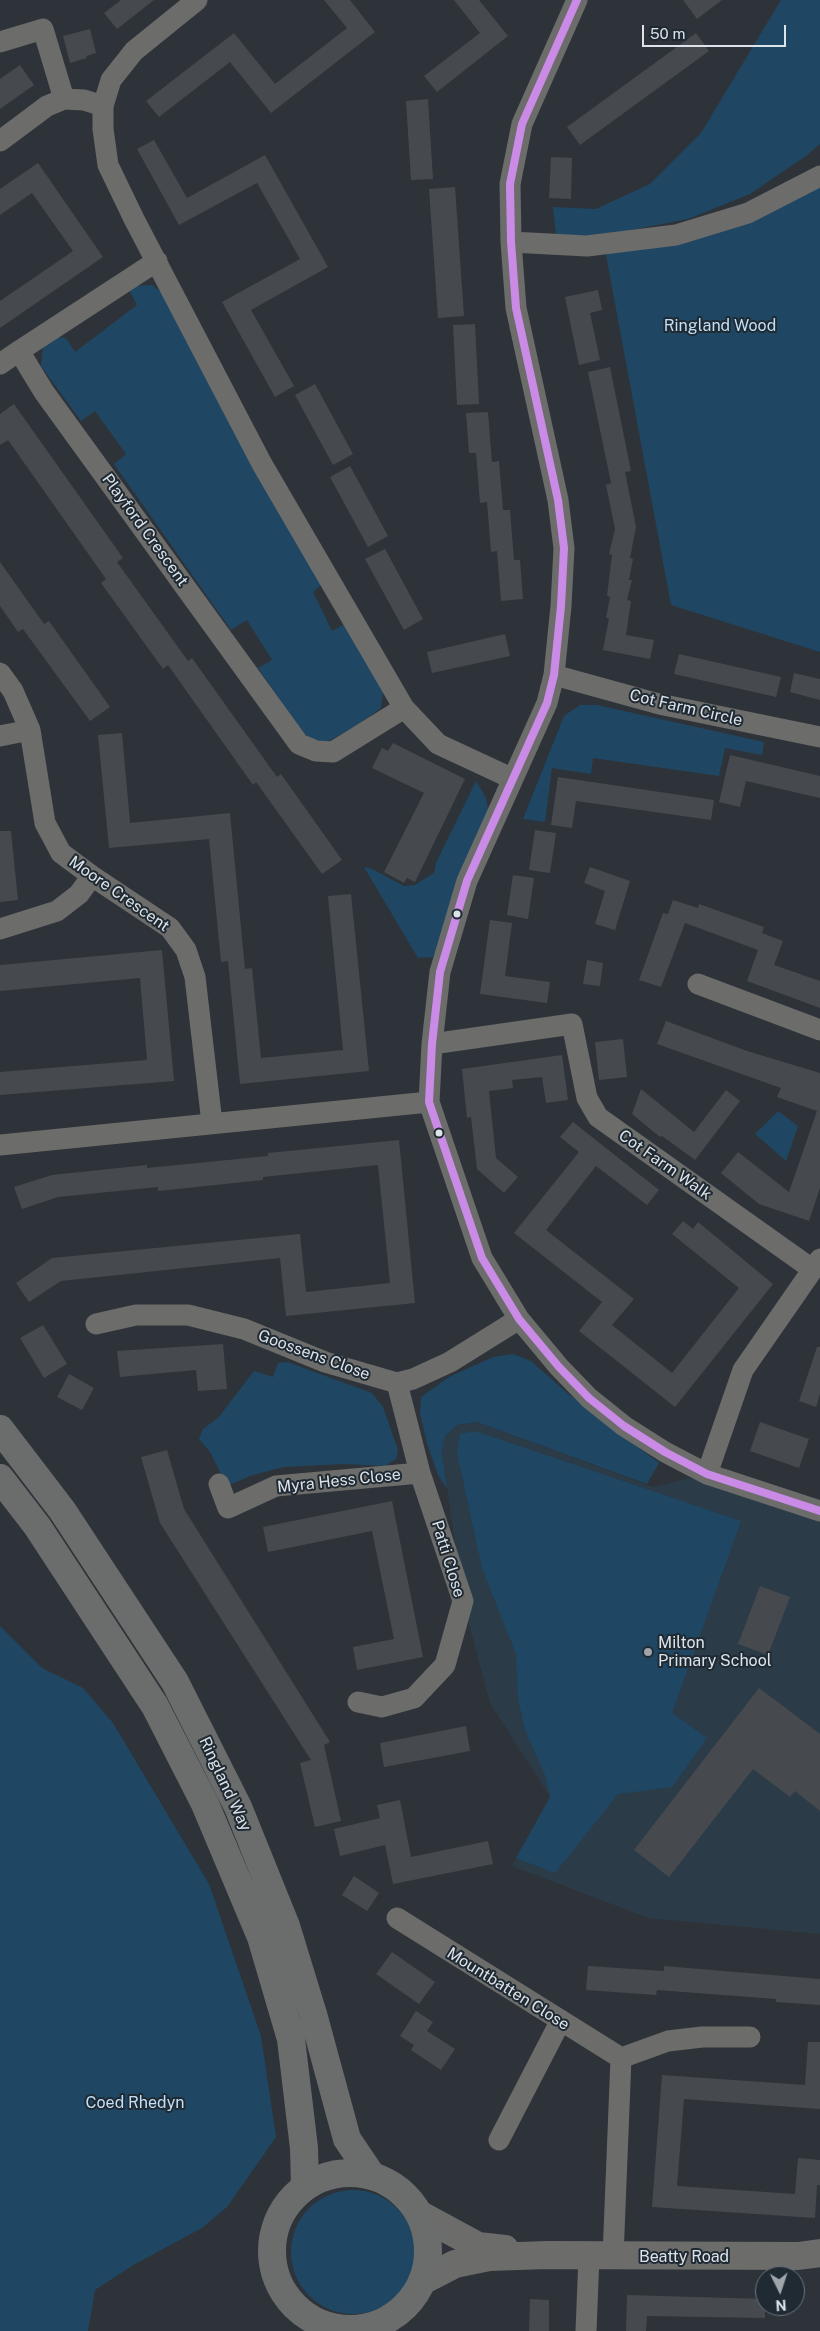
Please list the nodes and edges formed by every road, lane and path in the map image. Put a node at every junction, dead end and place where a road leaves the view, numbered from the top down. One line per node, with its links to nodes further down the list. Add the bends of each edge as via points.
1 (197, 0): 5 (street, via 134,51 111,80)
2 (576, 0): 8 (street, via 522,124 510,184)
3 (0, 42): 4 (street, via 43,29)
4 (64, 99): 5 (street, via 84,100); 6 (street, via 47,106)
5 (103, 106): 9 (street, via 108,165)
6 (0, 140)
7 (820, 176): 8 (street, via 748,213 676,235 587,246)
8 (511, 242): 13 (street, via 516,308 558,500 564,548)
9 (157, 261): 10 (street); 14 (street, via 262,464)
10 (19, 351): 11 (street); 14 (street, Playford Crescent, via 44,392 298,744 316,751 333,752)
11 (0, 364)
12 (0, 673): 15 (street, Moore Crescent, via 13,691)
13 (554, 675): 17 (street, Cot Farm Circle, via 659,704); 18 (street, via 546,703)
14 (404, 708): 18 (street, via 438,744)
15 (30, 730): 16 (street); 19 (street, Moore Crescent, via 45,823 61,853)
16 (0, 736)
17 (820, 737)
18 (511, 778): 23 (street, via 467,881 440,972)
19 (92, 876): 20 (street, via 79,894 57,911); 25 (street, Moore Crescent, via 170,928 186,950 195,977)
20 (0, 929)
21 (698, 984): 22 (street)
22 (820, 1030)
23 (432, 1044): 24 (street); 27 (street, Cot Farm Walk, via 572,1024 587,1098 598,1117)
24 (429, 1102): 25 (street); 28 (street, via 482,1258)
25 (212, 1123): 26 (street)
26 (0, 1145)
27 (816, 1264): 33 (street, via 743,1370)
28 (519, 1319): 30 (street, via 450,1362); 33 (street, via 588,1398 632,1432)
29 (96, 1324): 30 (street, Goossens Close, via 136,1315 188,1315 244,1329 325,1362)
30 (396, 1383): 32 (street, Patti Close)
31 (0, 1430): 43 (main road, Ringland Way, via 62,1510 175,1682 238,1807 286,1926 347,2139)
32 (420, 1473): 35 (street, Myra Hess Close, via 276,1486 228,1508); 37 (street, Patti Close, via 463,1601 461,1609 445,1665 414,1698 382,1707)
33 (707, 1474): 36 (street)
34 (0, 1478): 44 (main road, Ringland Way, via 37,1526 155,1706 205,1804 261,1937 291,2039 304,2148)
35 (219, 1484)
36 (820, 1511)
37 (358, 1702)
38 (397, 1918): 39 (street, Mountbatten Close)
39 (560, 2022): 41 (street, Mountbatten Close); 42 (street)
40 (750, 2037): 41 (street, via 668,2041)
41 (620, 2058): 48 (street)
42 (499, 2140)
43 (372, 2176): 44 (main road, via 334,2175); 45 (main road, via 391,2184 407,2197)
44 (305, 2187): 51 (main road, via 289,2202 278,2220 272,2241 272,2263 281,2288 297,2309)
45 (419, 2214): 47 (street, Beatty Road, via 478,2246); 49 (main road, via 428,2247)
46 (820, 2253): 48 (street, Beatty Road, via 798,2256)
47 (548, 2255): 48 (street, Beatty Road); 49 (street, Beatty Road, via 489,2257 455,2264)
48 (601, 2256): 52 (street)
49 (422, 2281): 50 (main road, via 413,2297)
50 (385, 2326): 51 (main road)
51 (321, 2327)
52 (586, 2331)

